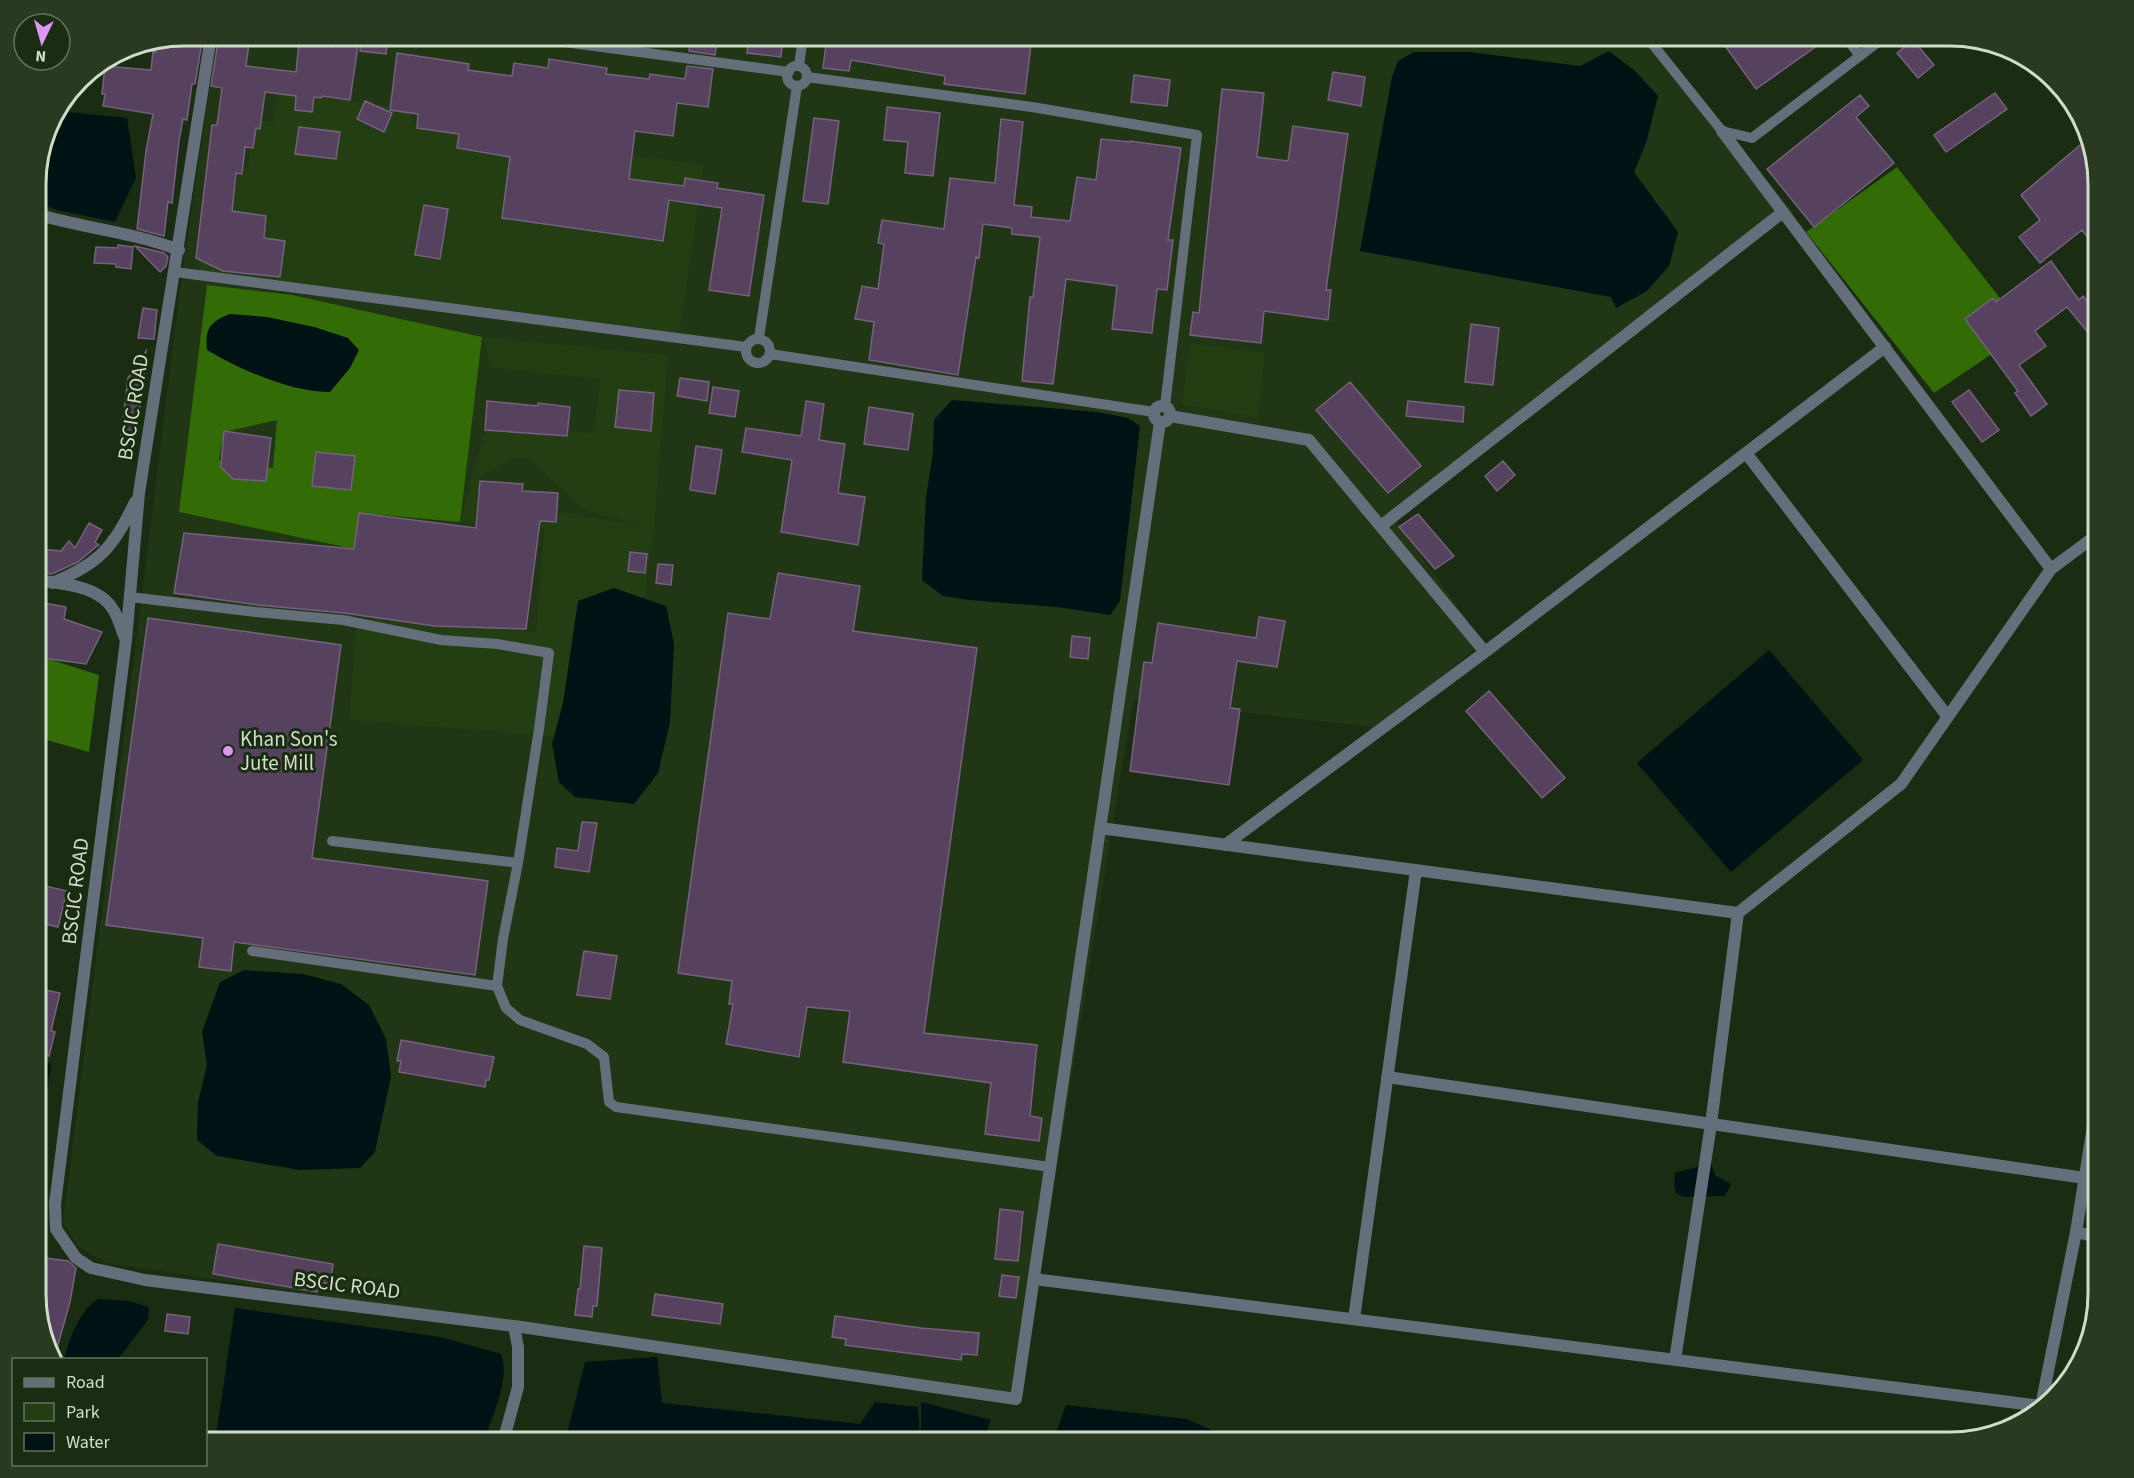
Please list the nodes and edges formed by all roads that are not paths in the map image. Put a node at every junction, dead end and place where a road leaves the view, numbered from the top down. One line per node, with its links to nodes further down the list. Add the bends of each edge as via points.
1 (1654, 46): 12 (lane)
2 (1853, 46): 7 (lane)
3 (1873, 46): 7 (lane)
4 (209, 47): 15 (street, BSCIC ROAD)
5 (600, 47): 9 (lane)
6 (802, 47): 8 (lane)
7 (1860, 56): 12 (lane, via 1752,138)
8 (799, 66): 9 (lane, via 792,66); 10 (lane)
9 (789, 72): 11 (lane, via 787,77)
10 (807, 77): 11 (lane); 21 (lane, via 1032,107 1197,135)
11 (797, 87): 17 (lane)
12 (1722, 131): 13 (street)
13 (1783, 212): 19 (street); 24 (street)
14 (47, 217): 15 (street)
15 (179, 249): 16 (street, BSCIC ROAD)
16 (175, 272): 18 (lane); 23 (street, BSCIC ROAD)
17 (759, 338): 18 (lane); 20 (lane, via 769,344)
18 (746, 347): 20 (lane, via 747,358 757,363)
19 (1885, 347): 22 (street); 26 (street)
20 (770, 354): 21 (lane)
21 (1162, 414): 24 (street, via 1309,440); 33 (street)
22 (1746, 453): 31 (street); 32 (street)
23 (139, 493): 28 (street, via 111,544 91,565); 29 (street, BSCIC ROAD)
24 (1380, 526): 31 (street)
25 (2088, 542): 26 (street)
26 (2052, 569): 32 (street)
27 (47, 582): 28 (street)
28 (52, 583): 30 (street, via 96,592 114,609)
29 (130, 597): 30 (street, BSCIC ROAD); 36 (lane, via 343,620 441,640 497,644 549,654)
30 (126, 640): 50 (street, BSCIC ROAD, via 55,1204 56,1229 76,1258 92,1268 145,1280)
31 (1485, 652): 35 (street)
32 (1948, 717): 38 (street, via 1901,784)
33 (1100, 828): 35 (street); 44 (street)
34 (332, 841): 36 (lane)
35 (1225, 845): 37 (street)
36 (518, 863): 40 (lane)
37 (1416, 870): 38 (street); 41 (street)
38 (1738, 913): 42 (street)
39 (252, 951): 40 (lane)
40 (497, 986): 44 (lane, via 506,1008 520,1020 586,1044 604,1057 609,1102 616,1107)
41 (1387, 1077): 42 (street); 49 (street)
42 (1711, 1124): 45 (street); 51 (street)
43 (2088, 1159): 45 (street)
44 (1050, 1167): 48 (street)
45 (2085, 1178): 46 (street)
46 (2076, 1232): 47 (street); 52 (street)
47 (2088, 1235)
48 (1034, 1279): 49 (street); 50 (street, BSCIC ROAD, via 1016,1399)
49 (1354, 1319): 51 (street)
50 (514, 1326): 54 (street, via 518,1388)
51 (1675, 1360): 53 (street)
52 (2043, 1394)
53 (2030, 1405)
54 (506, 1432)

